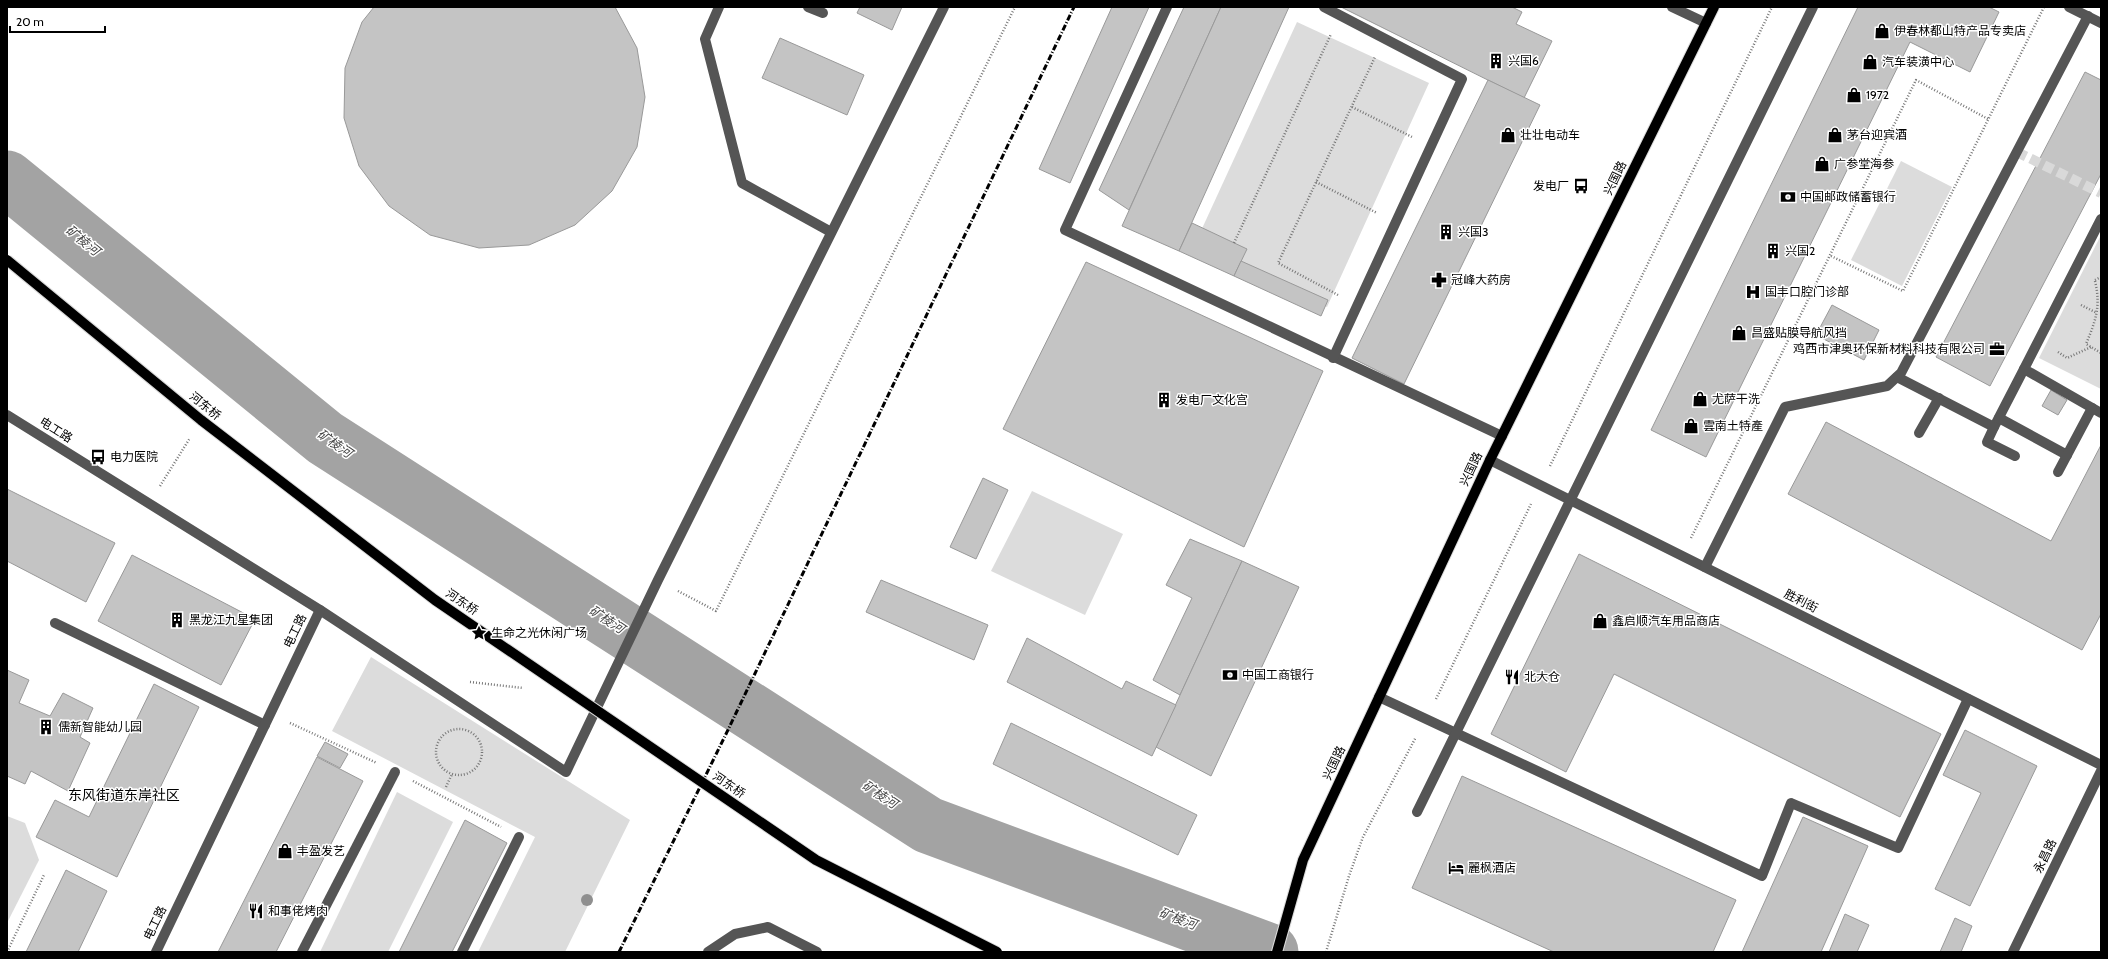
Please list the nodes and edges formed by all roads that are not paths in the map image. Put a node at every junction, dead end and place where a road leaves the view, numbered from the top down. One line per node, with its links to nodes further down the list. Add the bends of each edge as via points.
1 (718, 7): 15 (street, via 705,39 742,183)
2 (808, 7): 10 (street)
3 (944, 7): 15 (street)
4 (1167, 7): 17 (street, via 1065,230)
5 (1324, 7): 17 (street, via 1462,79)
6 (1672, 7): 12 (street)
7 (1714, 7): 12 (main road, 兴国路)
8 (1813, 7): 31 (street)
9 (2069, 7): 11 (street)
10 (823, 13)
11 (2088, 16): 13 (street); 19 (street, via 1912,354)
12 (1706, 23): 26 (main road, 兴国路)
13 (2101, 23)
14 (2101, 219): 18 (street)
15 (831, 232): 33 (street, via 667,561 566,772)
16 (7, 260): 49 (main road, 河东桥, bridge, via 201,420 435,600 816,860)
17 (1333, 358): 26 (street)
18 (2024, 369): 21 (street); 23 (street)
19 (1897, 376): 20 (street); 32 (street, via 1886,386 1785,407)
20 (1939, 398): 24 (street); 25 (street)
21 (2097, 410): 27 (street)
22 (7, 415): 33 (street, 电工路)
23 (1999, 418): 24 (street); 27 (street)
24 (1994, 427): 28 (street, via 1986,442)
25 (1919, 433)
26 (1502, 436): 29 (main road, 兴国路)
27 (2067, 455): 30 (street)
28 (2016, 456)
29 (1490, 460): 31 (street, 胜利街); 35 (main road, 兴国路)
30 (2058, 472)
31 (1571, 501): 32 (street, 胜利街); 38 (street)
32 (1705, 567): 36 (street, 胜利街)
33 (320, 610): 37 (street, 电工路)
34 (55, 623): 37 (street)
35 (1379, 697): 38 (street); 50 (main road, 兴国路, via 1303,860)
36 (1968, 699): 38 (street, via 1898,848 1791,803 1762,876); 39 (street, 胜利街)
37 (265, 725): 44 (street, 电工路)
38 (1456, 732): 42 (street)
39 (2101, 765)
40 (2101, 771): 51 (street, 永昌路)
41 (395, 772): 45 (street)
42 (1417, 812)
43 (520, 837): 46 (street)
44 (156, 952)
45 (302, 952)
46 (462, 952)
47 (708, 952): 48 (street, via 735,934 768,928)
48 (817, 952)
49 (997, 952)
50 (1277, 952)
51 (2013, 952)

